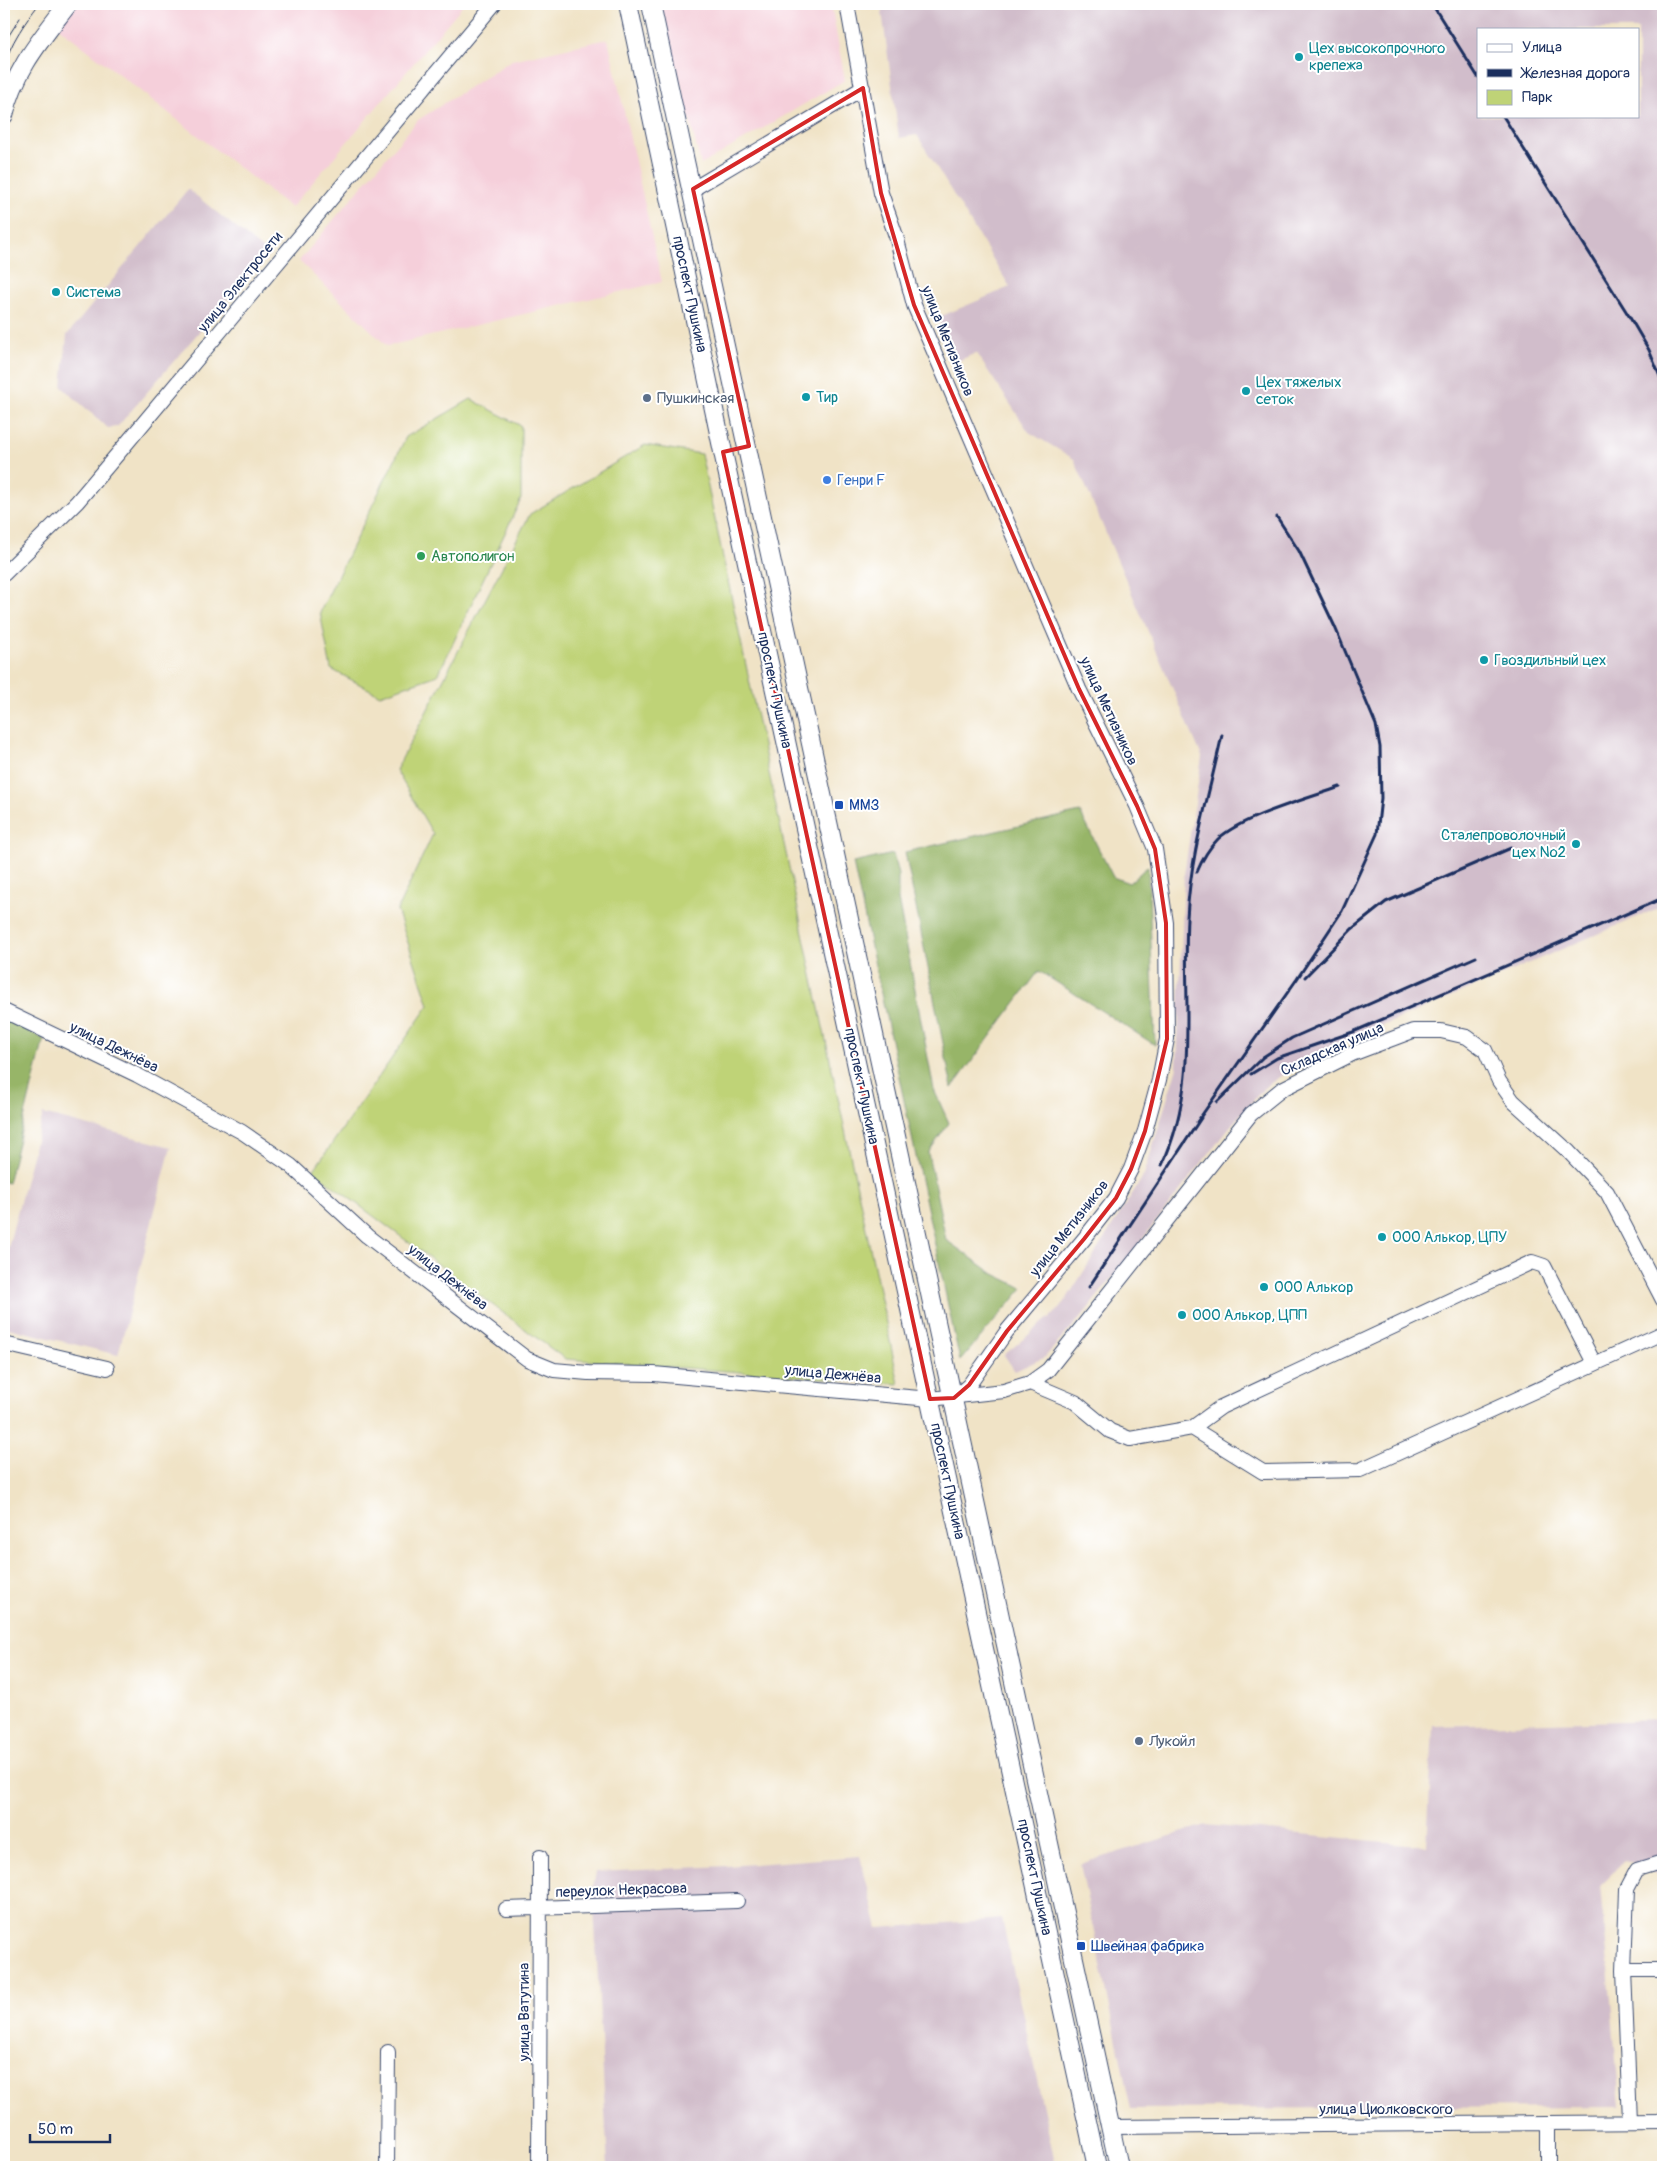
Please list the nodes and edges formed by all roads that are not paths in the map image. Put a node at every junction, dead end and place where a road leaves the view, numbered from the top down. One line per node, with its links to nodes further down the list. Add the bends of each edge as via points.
1 (68, 4): 7 (main road, via 21,68)
2 (494, 4): 11 (street, улица Электросети, via 77,502)
3 (628, 4): 10 (main road, проспект Пушкина)
4 (651, 4): 8 (main road, проспект Пушкина)
5 (847, 4): 6 (street, улица Метизников)
6 (863, 88): 8 (street); 19 (street, улица Метизников, via 881,193 914,305 1079,688 1155,849 1166,923 1167,1039 1150,1114 1131,1169 1116,1198 1007,1331 968,1385)
7 (4, 115)
8 (693, 189): 9 (main road, проспект Пушкина)
9 (748, 446): 10 (main road); 19 (main road, проспект Пушкина)
10 (723, 452): 20 (main road, проспект Пушкина)
11 (4, 574)
12 (4, 1012): 20 (street, улица Дежнёва, via 138,1075 242,1132 290,1165 367,1236 527,1359 562,1371 654,1374)
13 (1663, 1300): 18 (street, Складская улица, via 1607,1192 1513,1101 1499,1081 1485,1050 1467,1037 1441,1030 1413,1031 1352,1054 1282,1088 1251,1114 1048,1370)
14 (1663, 1333): 16 (street)
15 (4, 1344): 17 (street)
16 (1594, 1363): 21 (street, via 1360,1470 1263,1472); 21 (street, via 1544,1266 1532,1262 1221,1407)
17 (107, 1368)
18 (1030, 1383): 19 (street, Складская улица, via 1004,1391); 21 (street, via 1075,1402 1110,1431 1130,1438)
19 (954, 1398): 20 (street, улица Дежнёва); 33 (main road, проспект Пушкина)
20 (930, 1399): 36 (main road, проспект Пушкина)
21 (1192, 1428)
22 (540, 1857): 26 (street, улица Ватутина)
23 (1663, 1862): 27 (street, via 1637,1870 1627,1889)
24 (737, 1901): 26 (street, переулок Некрасова)
25 (506, 1909): 26 (street, переулок Некрасова)
26 (541, 1909): 35 (street, улица Ватутина)
27 (1624, 1970): 28 (street); 30 (street)
28 (1663, 1970)
29 (388, 2052): 34 (street)
30 (1630, 2122): 31 (street, улица Циолковского); 32 (street, улица Циолковского)
31 (1663, 2122)
32 (1548, 2124): 33 (street, улица Циолковского); 38 (street)
33 (1110, 2127): 37 (main road, проспект Пушкина)
34 (387, 2167)
35 (539, 2167)
36 (1097, 2167)
37 (1119, 2167)
38 (1548, 2167)

